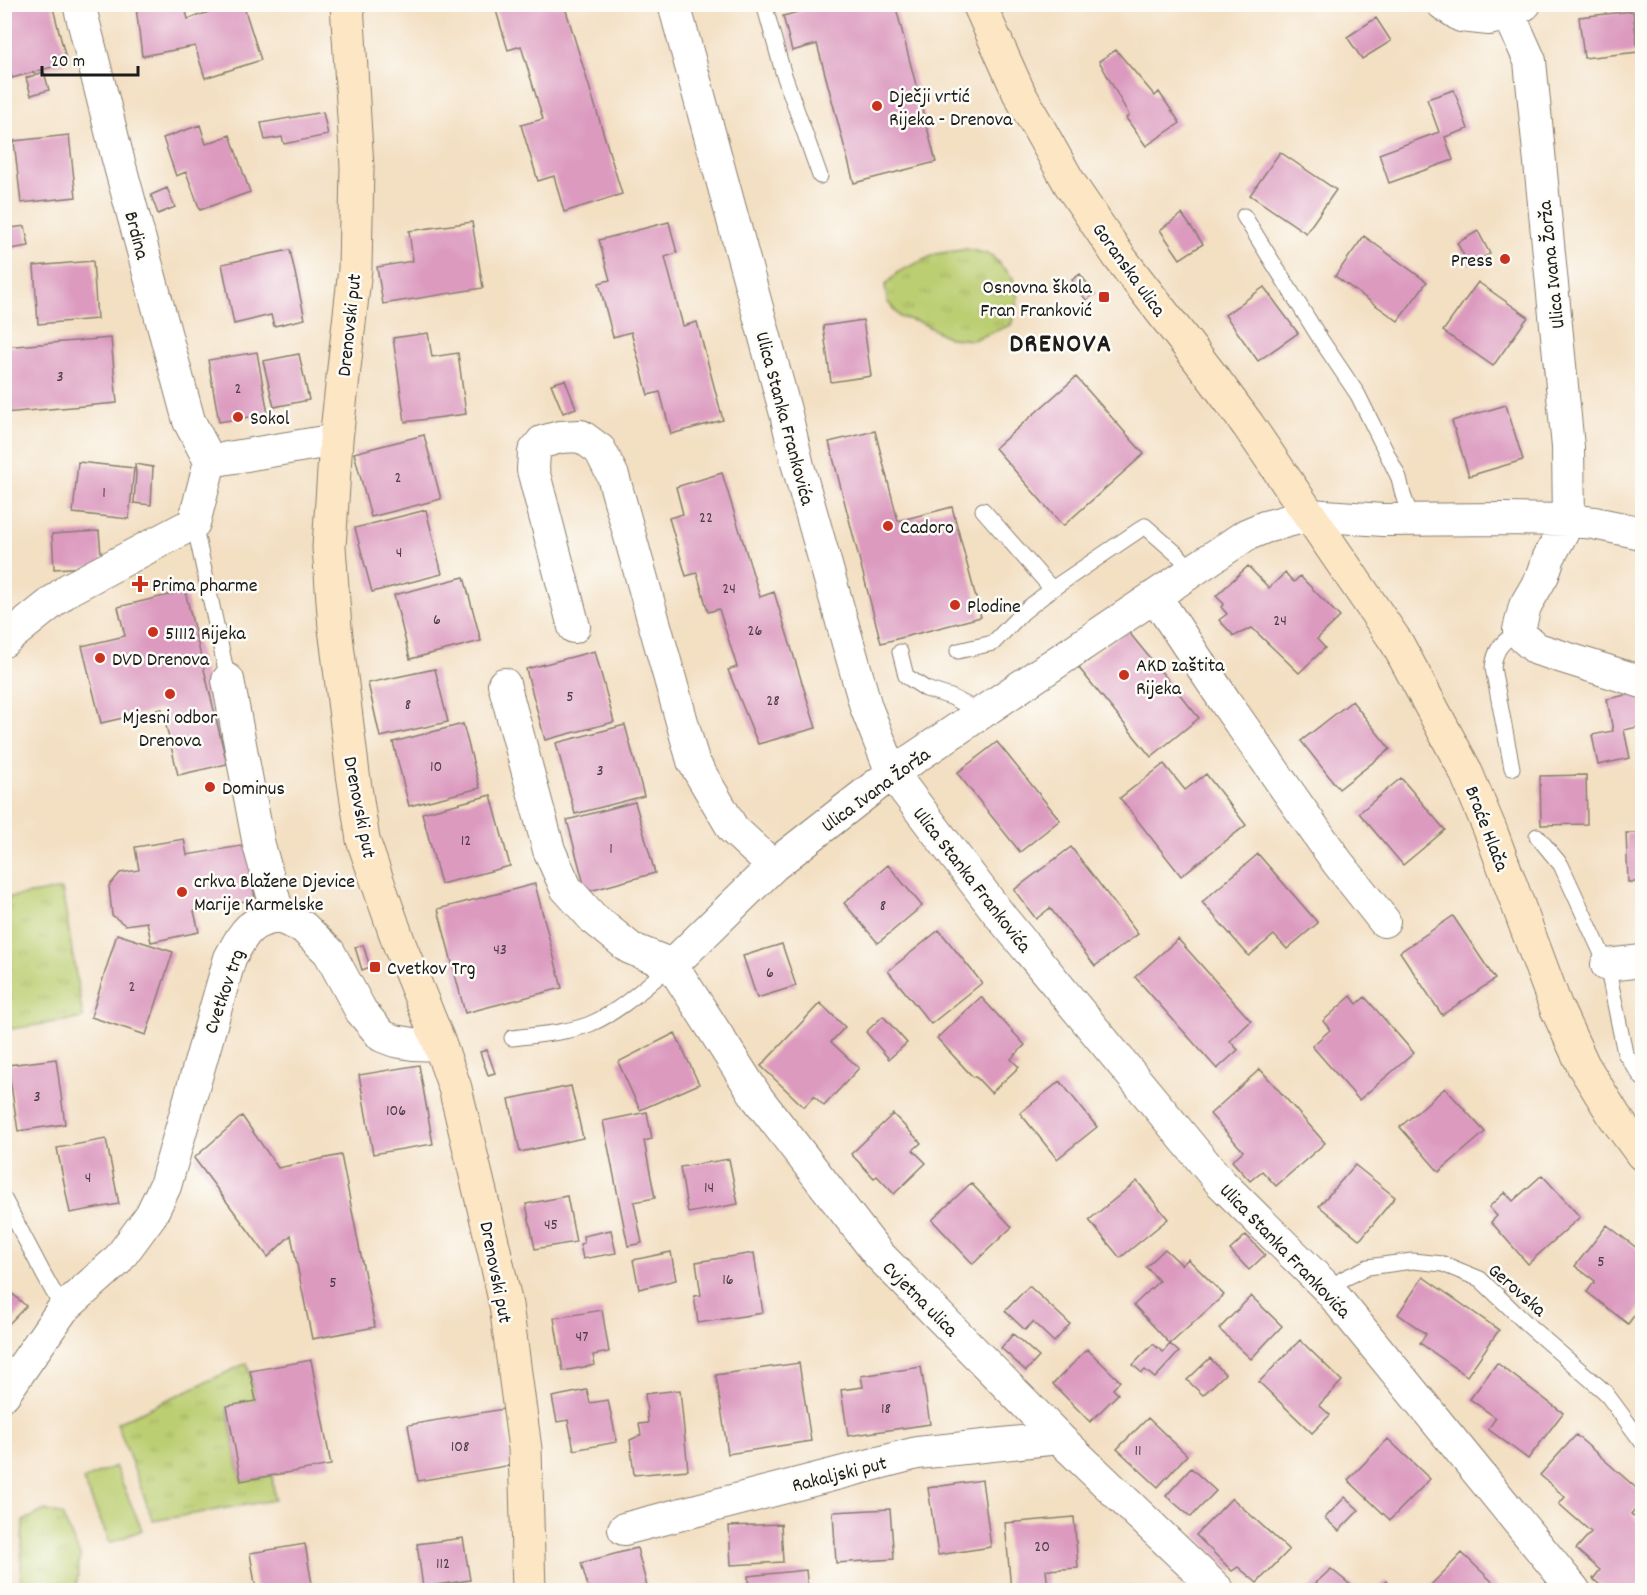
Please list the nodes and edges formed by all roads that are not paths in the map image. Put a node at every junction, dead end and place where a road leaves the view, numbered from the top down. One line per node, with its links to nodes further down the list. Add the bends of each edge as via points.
1 (79, 4): 11 (street, Brdina, via 189,421)
2 (347, 4): 10 (main road, Drenovski put, via 357,167 355,269)
3 (674, 4): 31 (street, Ulica Stanka Frankovića, via 866,707)
4 (764, 4): 8 (lane)
5 (980, 4): 13 (main road, Goranska ulica, via 1019,93 1070,184)
6 (1443, 4): 7 (street, via 1461,16 1489,20)
7 (1517, 9): 15 (street, Ulica Ivana Žorža, via 1530,61 1568,447)
8 (820, 176)
9 (1244, 216): 14 (lane, via 1358,395 1399,478)
10 (336, 441): 11 (street); 40 (main road, Drenovski put, via 329,547 335,628 363,840)
11 (210, 461): 16 (street)
12 (983, 510): 19 (lane)
13 (1310, 515): 14 (street, Ulica Ivana Žorža); 18 (street, Ulica Ivana Žorža, via 1246,535); 42 (main road, Braće Hlača, via 1397,644 1455,749 1491,832 1556,1007 1583,1065)
14 (1412, 520): 15 (street, Ulica Ivana Žorža)
15 (1569, 520): 17 (street, Ulica Ivana Žorža); 22 (street, Ulica Ivana Žorža, via 1525,606)
16 (194, 523): 23 (street, via 69,589); 26 (lane)
17 (1642, 533)
18 (1192, 570): 19 (lane, via 1144,526); 20 (street, Ulica Ivana Žorža)
19 (1052, 589): 24 (lane, via 993,643)
20 (1155, 596): 29 (street, Ulica Ivana Žorža); 35 (street, via 1338,863)
21 (574, 627): 33 (street, via 533,470 534,452 542,442 581,436 600,450 613,476 693,760 733,829)
22 (1519, 630): 27 (street, via 1537,650); 30 (lane, via 1494,654 1493,668)
23 (4, 641)
24 (958, 651)
25 (900, 652): 29 (lane, via 906,676)
26 (228, 680): 34 (street, via 262,857)
27 (1642, 682)
28 (504, 684): 37 (street, via 549,850 566,888 593,918 630,948)
29 (982, 713): 31 (street, Ulica Ivana Žorža)
30 (1512, 768)
31 (892, 773): 33 (street, Ulica Ivana Žorža); 44 (street, Ulica Stanka Frankovića, via 1002,918 1220,1182)
32 (1537, 836): 38 (lane, via 1561,865)
33 (773, 866): 37 (street, Ulica Ivana Žorža)
34 (279, 917): 40 (street, via 303,927 329,952 361,1011 382,1036 413,1044); 45 (street, Cvetkov trg, via 264,919 245,931 230,958 165,1186 151,1215 117,1261)
35 (1384, 921)
36 (1642, 961): 38 (street)
37 (672, 965): 39 (lane, via 620,1008 588,1024); 47 (street, Cvjetna ulica, via 758,1099 879,1256)
38 (1607, 965): 41 (lane, via 1625,1053)
39 (512, 1038)
40 (440, 1045): 50 (main road, Drenovski put, via 461,1110 506,1305 525,1449)
41 (1642, 1078)
42 (1642, 1154)
43 (4, 1199): 45 (lane)
44 (1330, 1291): 48 (lane, Gerovska, via 1343,1279 1368,1267 1412,1261 1443,1263 1480,1279 1605,1392); 52 (street, Ulica Stanka Frankovića)
45 (63, 1308): 46 (street, Cvetkov trg)
46 (4, 1394)
47 (1059, 1438): 49 (street, Rakaljski put, via 918,1453); 51 (street, Cvjetna ulica)
48 (1642, 1442)
49 (624, 1529)
50 (529, 1590)
51 (1218, 1590)
52 (1574, 1590)

